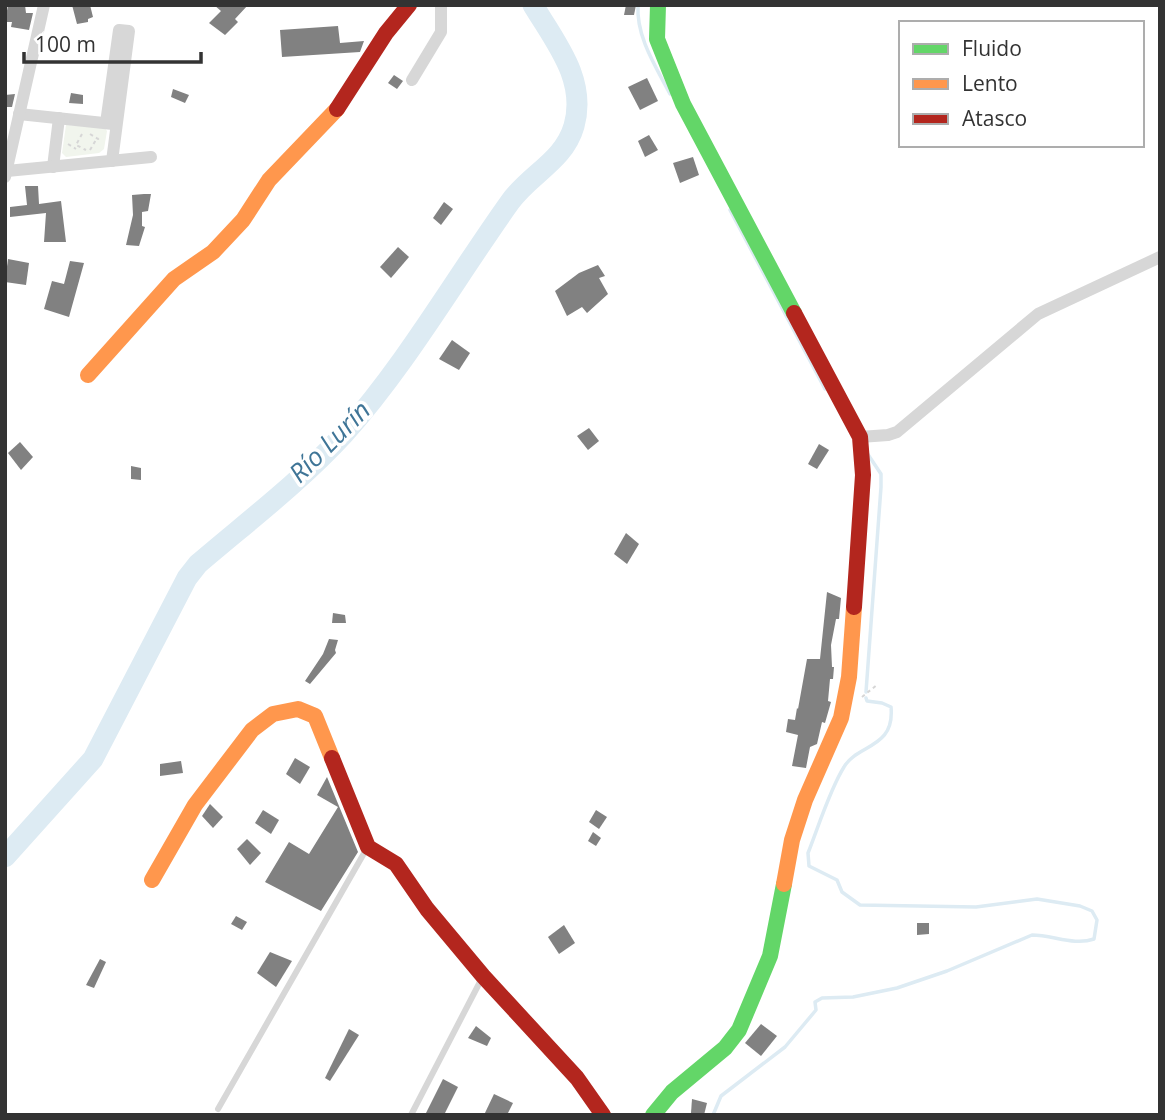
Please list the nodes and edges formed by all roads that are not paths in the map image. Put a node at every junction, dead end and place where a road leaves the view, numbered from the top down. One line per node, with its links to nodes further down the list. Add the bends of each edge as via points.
1 (44, 5): 6 (street)
2 (409, 5): 14 (street, via 336,111 269,180 243,220 213,253 174,279)
3 (441, 5): 5 (street, via 441,32)
4 (658, 5): 15 (street, via 657,39 683,104)
5 (412, 79)
6 (19, 114): 7 (street); 12 (street)
7 (59, 118): 8 (street); 11 (street)
8 (111, 123): 8 (street, via 119,30 129,31); 10 (street)
9 (151, 157): 10 (street)
10 (112, 161): 11 (street)
11 (53, 167): 12 (street)
12 (6, 174)
13 (1160, 257): 15 (street, via 1038,314 897,432)
14 (88, 375)
15 (860, 437): 22 (street, via 863,475 849,677 841,718 792,840 770,956 739,1030)
16 (368, 846): 17 (street, via 315,716 298,709 273,714 252,730 195,805); 18 (street, via 396,864); 19 (lane)
17 (152, 880)
18 (483, 976): 20 (lane); 21 (street, via 577,1078)
19 (218, 1110)
20 (411, 1115)
21 (603, 1115)
22 (653, 1115)

